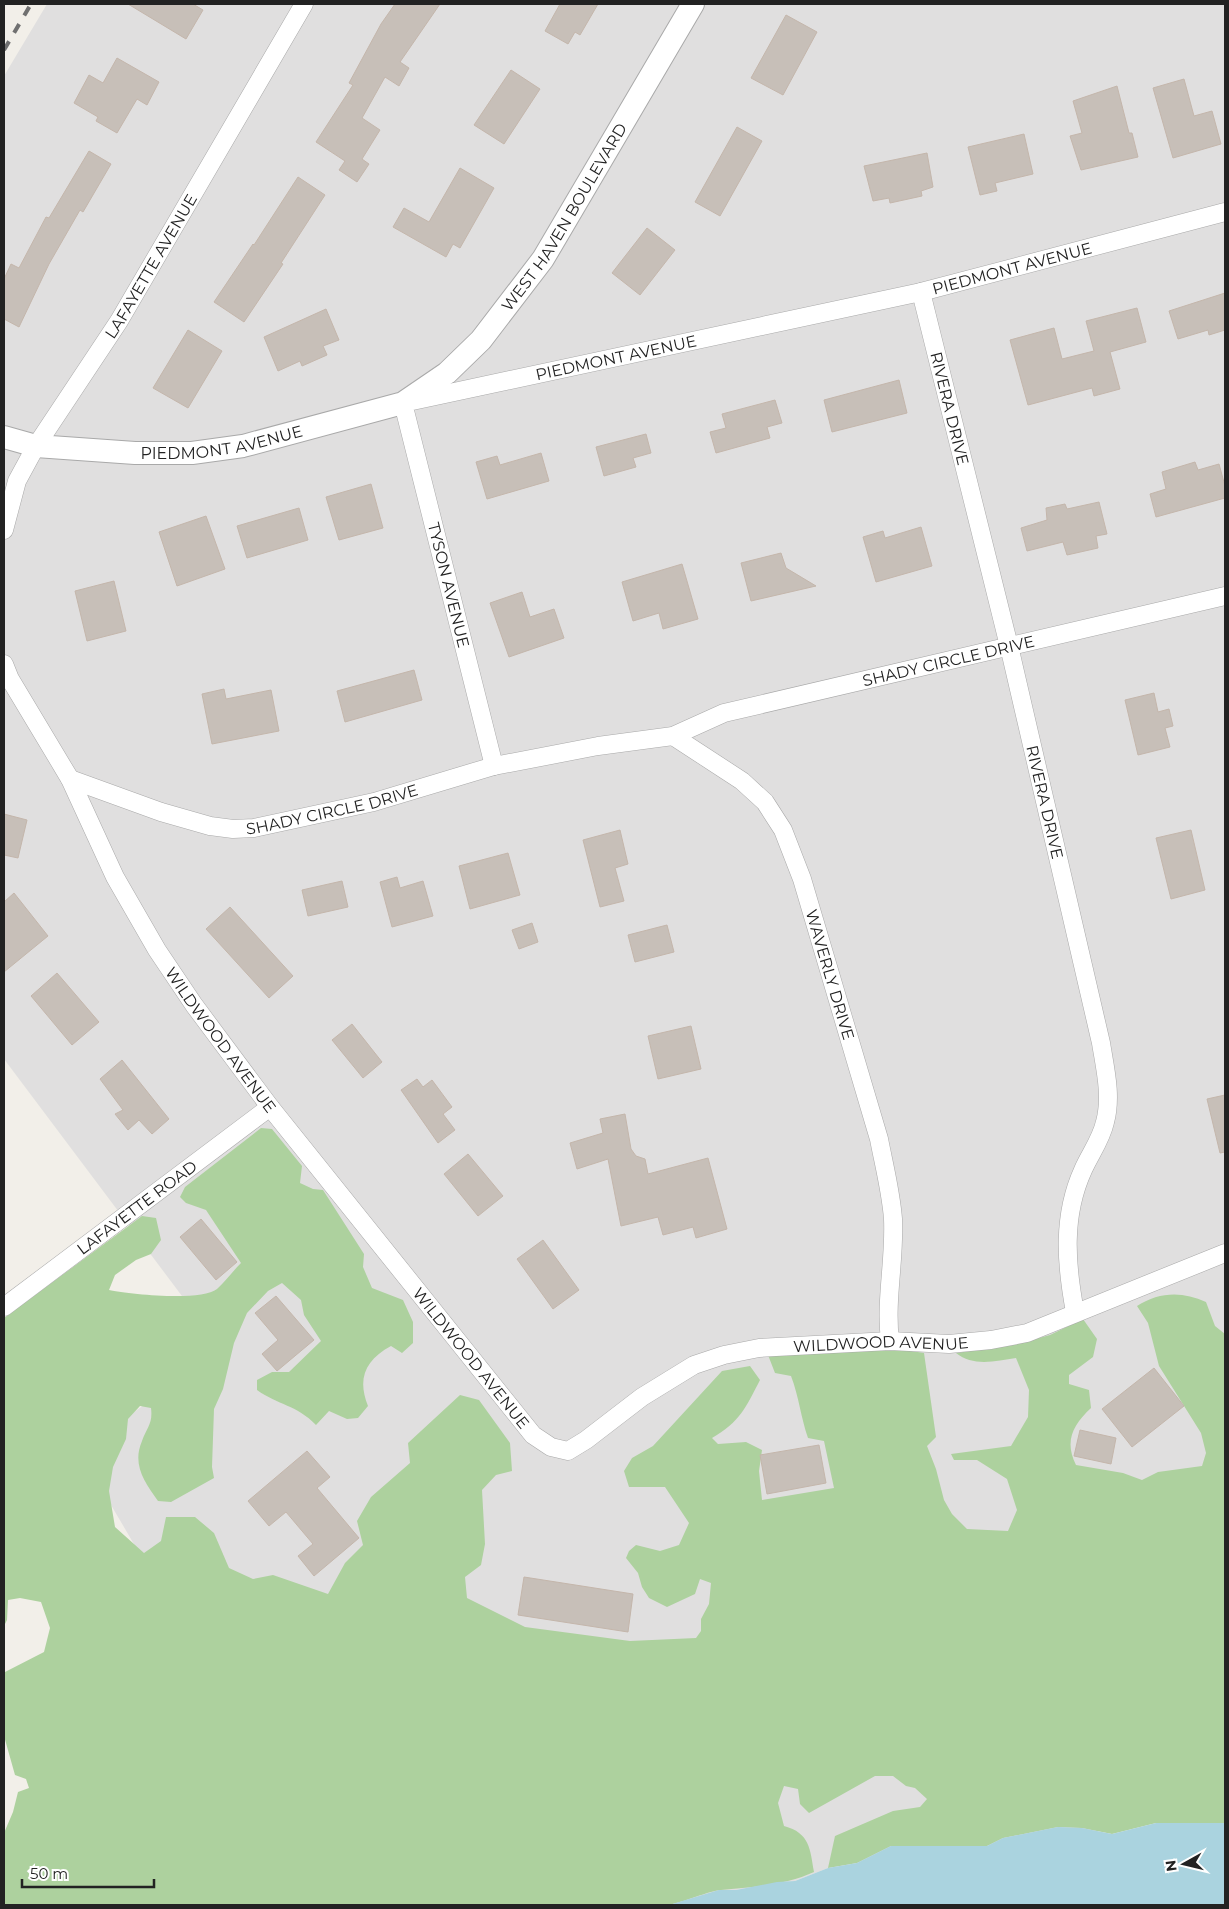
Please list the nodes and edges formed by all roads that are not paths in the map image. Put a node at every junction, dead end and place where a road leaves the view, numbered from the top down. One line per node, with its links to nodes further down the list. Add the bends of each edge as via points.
1 (304, 4): 7 (street, LAFAYETTE AVENUE, via 119,321)
2 (693, 4): 5 (street, WEST HAVEN BOULEVARD, via 543,259 481,340 447,373)
3 (1225, 212): 4 (street, PIEDMONT AVENUE)
4 (921, 292): 5 (street, PIEDMONT AVENUE); 10 (street, RIVERA DRIVE)
5 (403, 403): 7 (street, PIEDMONT AVENUE, via 243,446 192,453 135,453); 13 (street, TYSON AVENUE)
6 (4, 437): 7 (street, PIEDMONT AVENUE)
7 (36, 446): 8 (street, LAFAYETTE AVENUE, via 17,481)
8 (4, 530)
9 (1225, 596): 10 (street, SHADY CIRCLE DRIVE)
10 (1009, 646): 12 (street, SHADY CIRCLE DRIVE, via 724,713); 18 (street, RIVERA DRIVE, via 1101,1042 1109,1095 1106,1121 1082,1171 1067,1230 1068,1273)
11 (4, 664): 14 (street, WILDWOOD AVENUE)
12 (673, 736): 13 (street, SHADY CIRCLE DRIVE, via 598,746); 19 (street, WAVERLY DRIVE, via 742,781 765,802 783,830 802,879 879,1139 888,1182 893,1218 887,1305)
13 (494, 766): 14 (street, SHADY CIRCLE DRIVE, via 374,802 254,828 233,829 161,812)
14 (70, 779): 15 (street, WILDWOOD AVENUE, via 115,877 157,950)
15 (270, 1107): 17 (street, LAFAYETTE ROAD); 19 (street, WILDWOOD AVENUE, via 533,1435 551,1447 568,1451 642,1397 686,1370 724,1355 759,1348)
16 (1225, 1253): 18 (street, WILDWOOD AVENUE)
17 (4, 1307)
18 (1075, 1312): 19 (street, WILDWOOD AVENUE, via 1028,1332 991,1340 949,1344)
19 (890, 1342)

